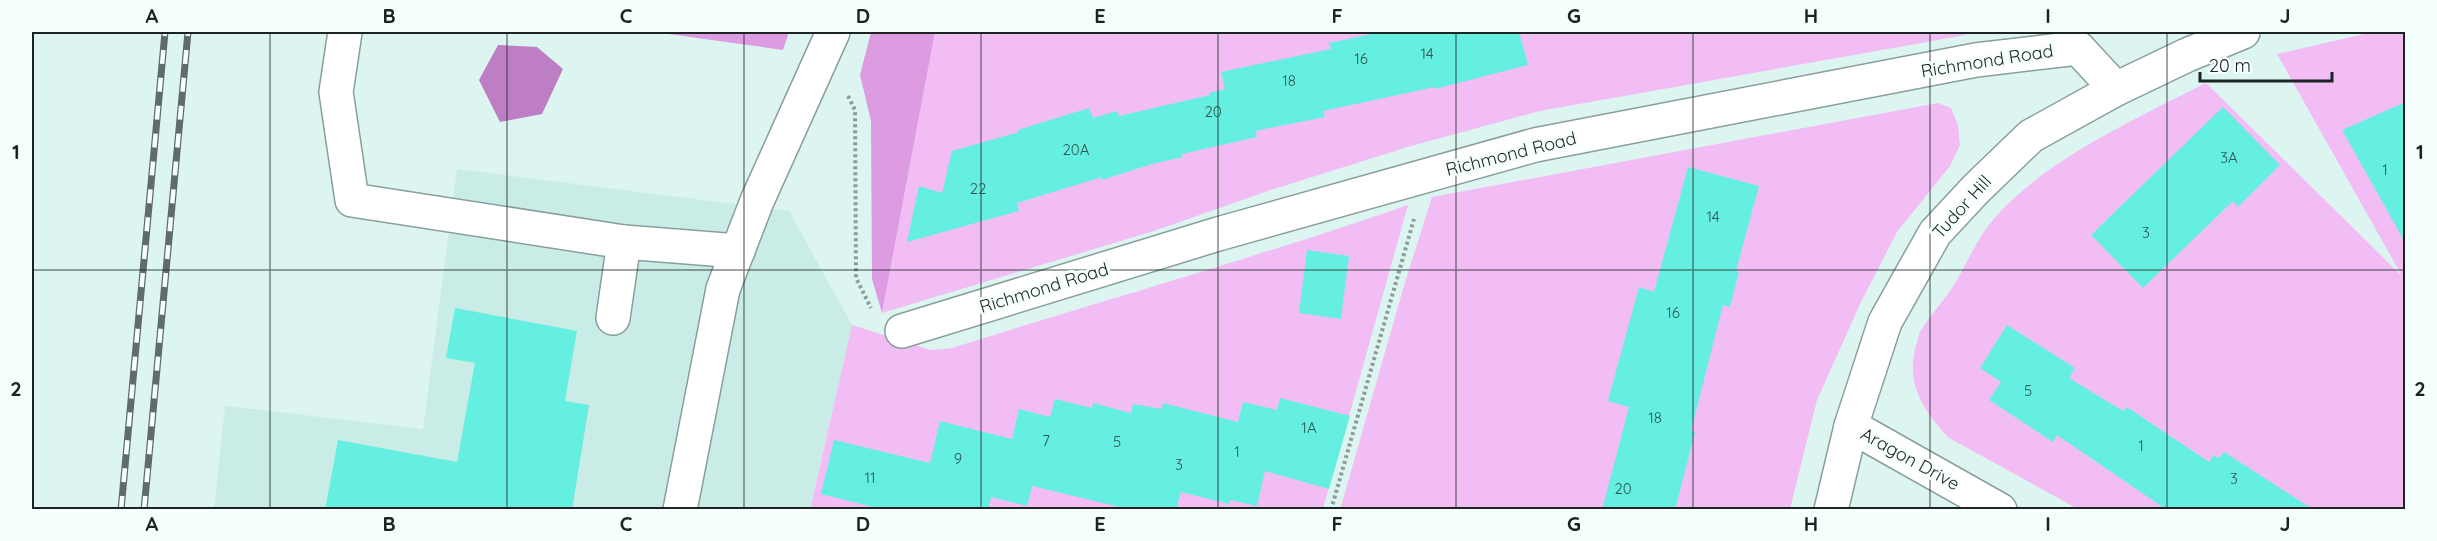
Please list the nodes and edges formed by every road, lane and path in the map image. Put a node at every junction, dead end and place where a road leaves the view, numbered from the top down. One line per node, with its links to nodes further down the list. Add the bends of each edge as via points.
1 (345, 32): 6 (street, via 336,92 352,200)
2 (2243, 32): 4 (street, Tudor Hill)
3 (829, 41): 7 (street); 9 (path, via 855,110 856,278 876,317)
4 (2116, 89): 5 (street, Richmond Road, via 2078,48 1987,59 1535,145); 10 (street, Tudor Hill, via 2031,136 1935,233 1885,322)
5 (1427, 175): 9 (street, Richmond Road); 12 (path)
6 (624, 243): 7 (street); 8 (street)
7 (738, 251): 11 (street, via 723,289)
8 (613, 318)
9 (902, 331)
10 (1851, 426): 13 (street, Tudor Hill); 14 (street, Aragon Drive)
11 (680, 510)
12 (1331, 510)
13 (1831, 510)
14 (2000, 510)

